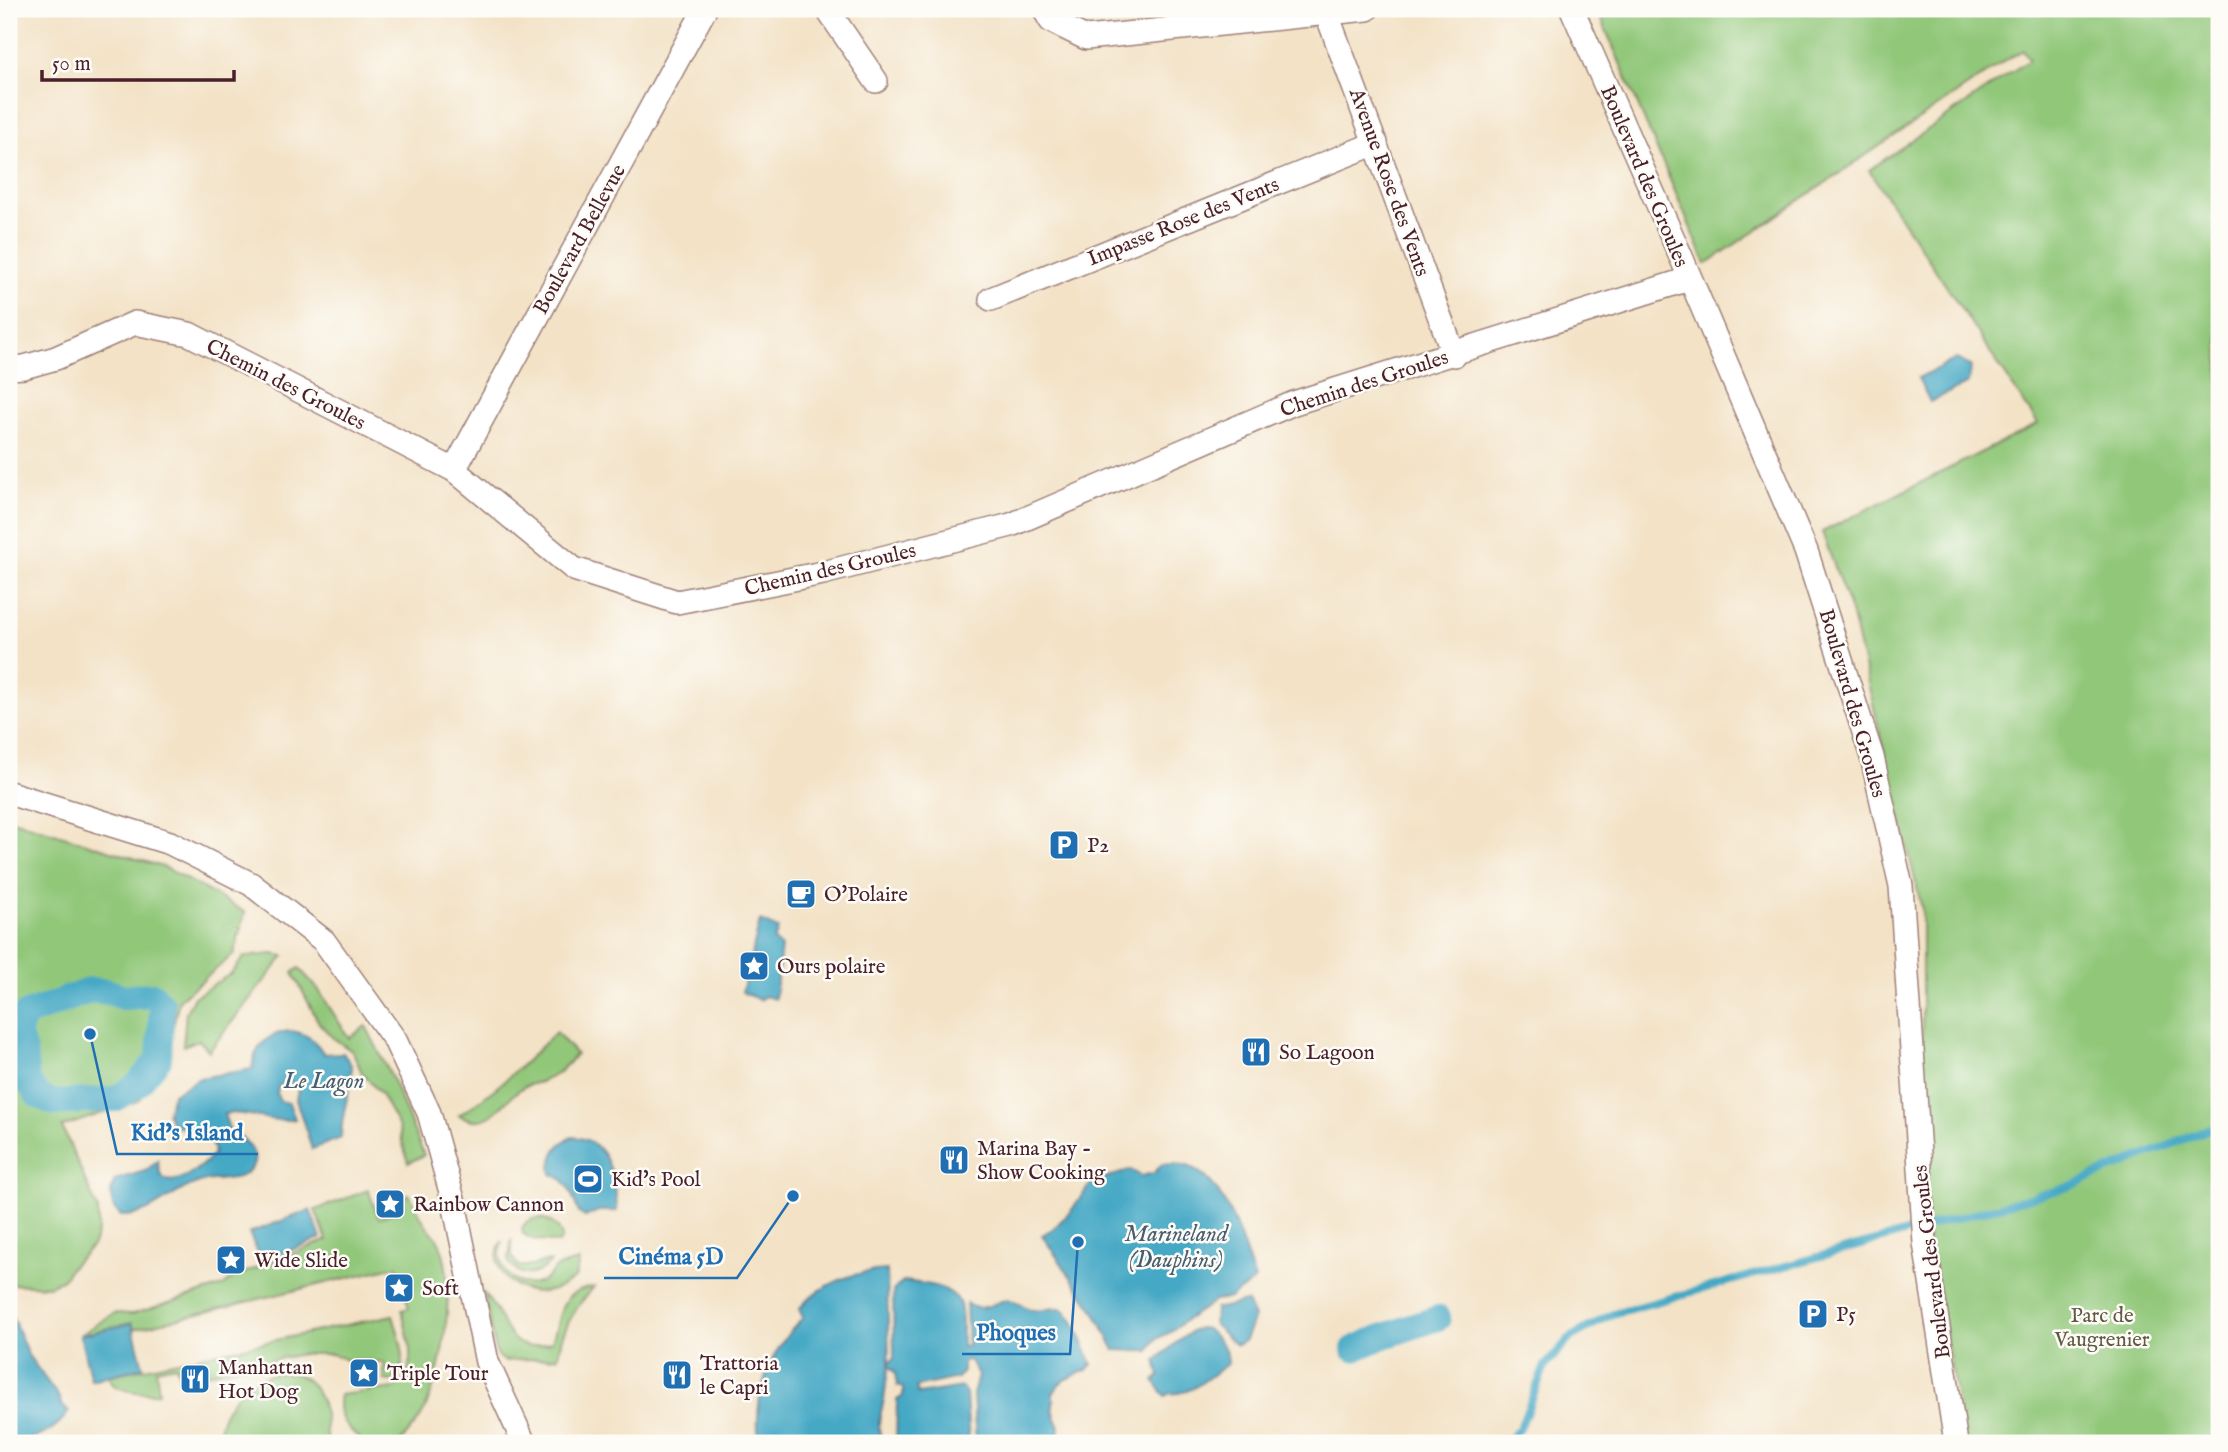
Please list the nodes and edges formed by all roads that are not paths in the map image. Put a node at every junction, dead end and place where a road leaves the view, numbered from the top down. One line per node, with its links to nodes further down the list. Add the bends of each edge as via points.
1 (705, 9): 13 (street, Boulevard Bellevue)
2 (827, 9): 7 (street)
3 (1044, 9): 6 (street, via 1051,21 1086,38)
4 (1367, 9): 6 (street)
5 (1572, 9): 9 (street, Boulevard des Groules)
6 (1326, 12): 8 (street, Avenue Rose des Vents)
7 (876, 81)
8 (1376, 143): 10 (street, Impasse Rose des Vents); 11 (street, Avenue Rose des Vents)
9 (1689, 279): 11 (street, Chemin des Groules); 16 (street, Boulevard des Groules, via 1806,551 1872,757 1902,886 1925,1243)
10 (991, 299)
11 (1454, 355): 13 (street, Chemin des Groules, via 1294,403 1011,525 823,573 677,602 574,569)
12 (9, 368): 13 (street, Chemin des Groules, via 56,358 135,323 188,334)
13 (454, 470)
14 (9, 793): 15 (street, via 170,843 251,884 324,941 395,1040 429,1113 454,1203 487,1362)
15 (524, 1443)
16 (1956, 1443)

